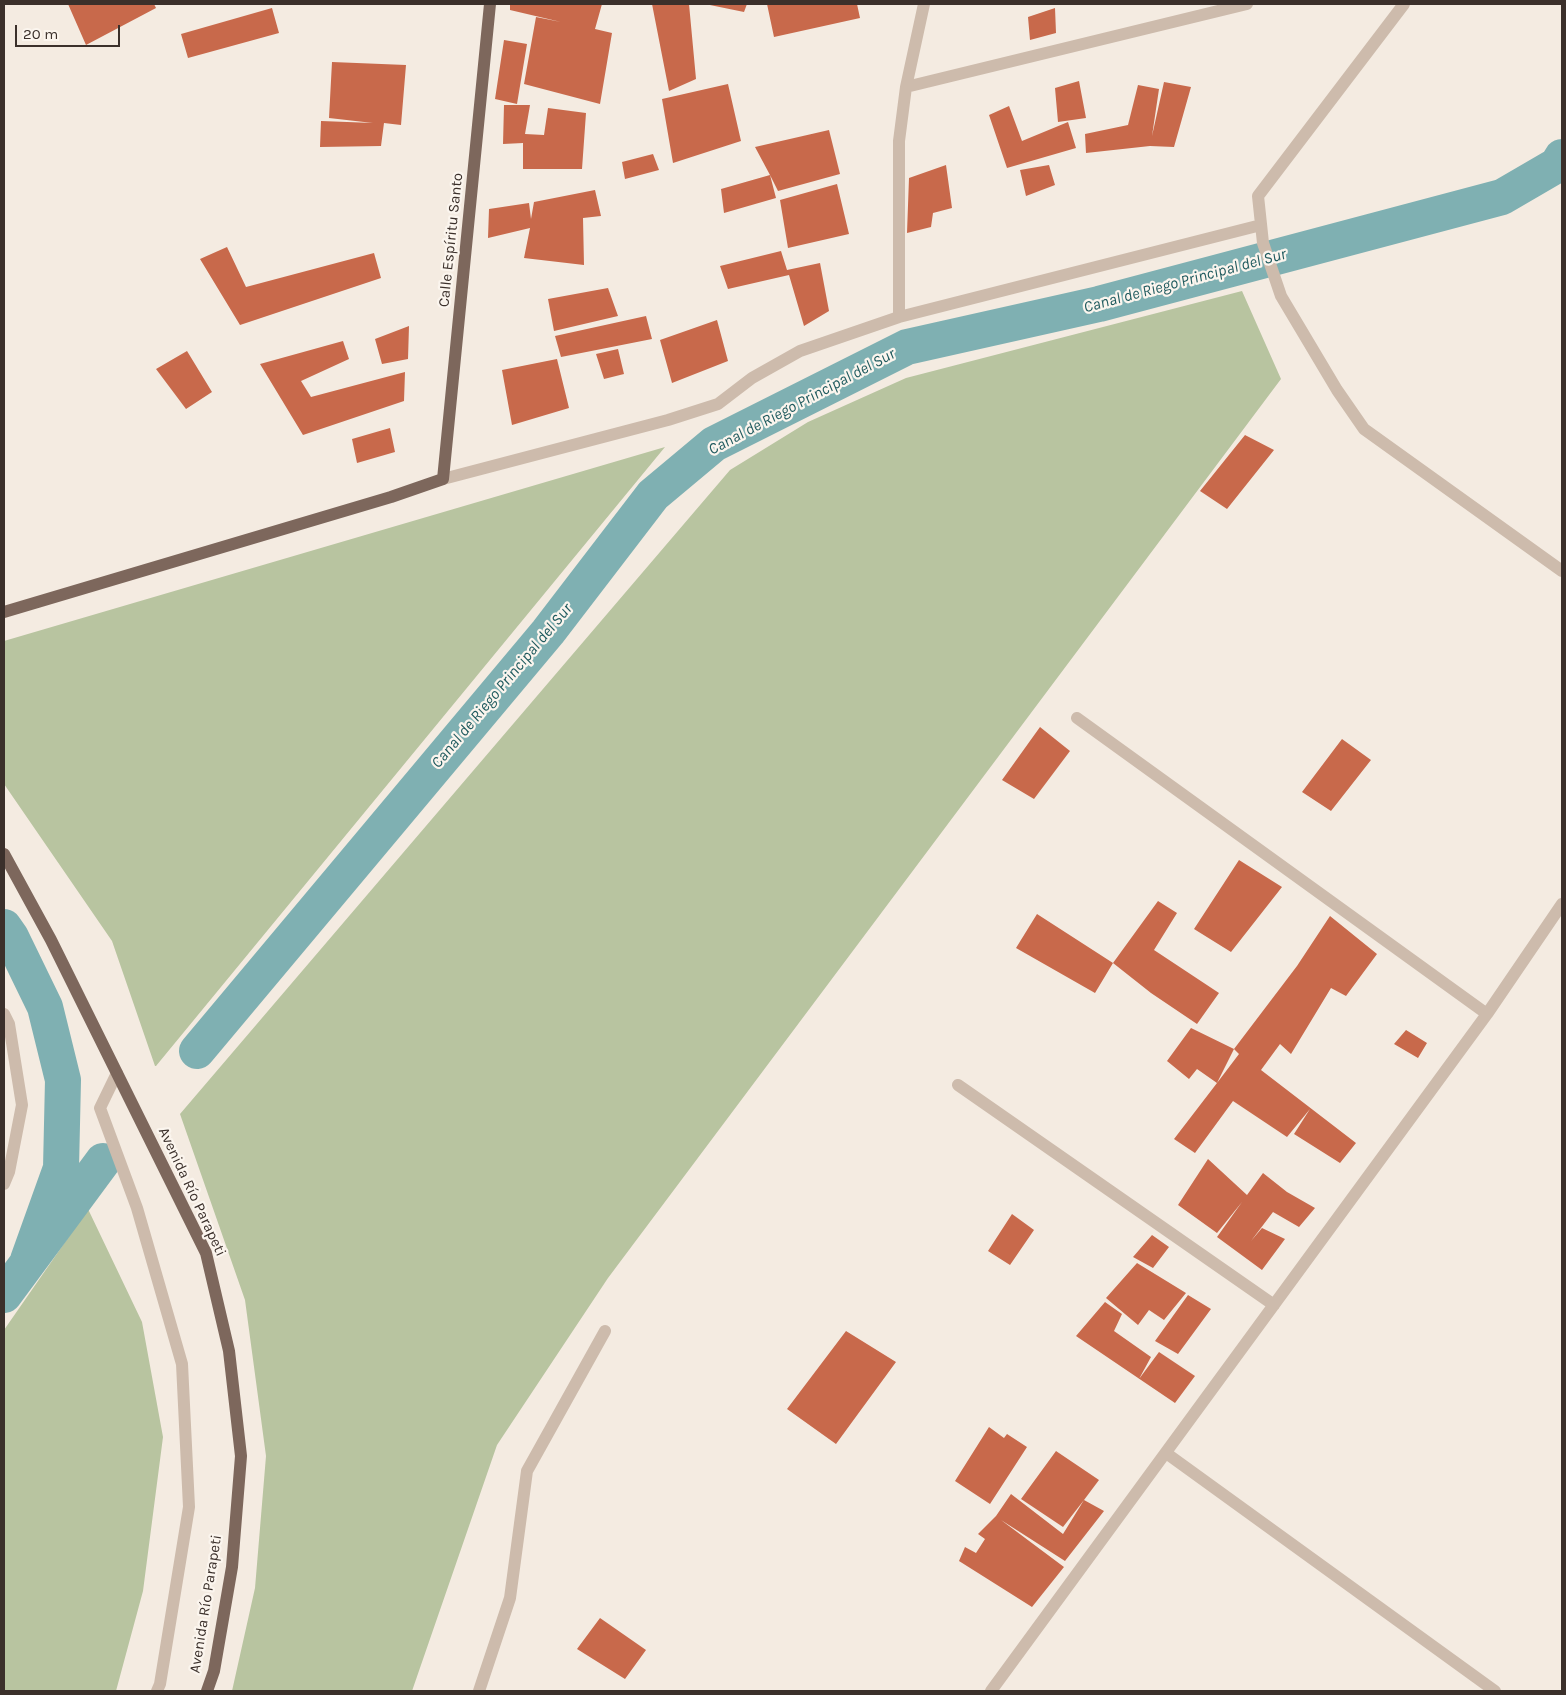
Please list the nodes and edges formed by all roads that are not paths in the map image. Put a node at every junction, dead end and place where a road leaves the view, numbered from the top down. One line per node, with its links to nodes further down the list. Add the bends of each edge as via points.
1 (490, 4): 8 (main road, Calle Espíritu Santo)
2 (924, 4): 5 (street)
3 (1247, 4): 5 (street)
4 (1404, 4): 6 (street, via 1258,196)
5 (906, 87): 7 (street, via 899,141)
6 (1261, 224): 7 (street); 9 (street, via 1263,243 1281,296 1364,429)
7 (899, 317): 8 (street, via 800,351 752,378 718,404)
8 (443, 478): 10 (main road, via 382,500)
9 (1562, 571)
10 (4, 612)
11 (1077, 718): 15 (street)
12 (4, 854): 16 (main road, Avenida Río Parapeti)
13 (1562, 904): 15 (street)
14 (4, 1014): 18 (street, via 9,1024 22,1105 10,1172)
15 (1487, 1014): 19 (street)
16 (118, 1073): 22 (street, via 100,1108 137,1208 182,1364 189,1507); 23 (main road, Avenida Río Parapeti, via 206,1253 230,1351 241,1456 232,1567)
17 (958, 1085): 19 (street)
18 (4, 1184)
19 (1274, 1304): 21 (street)
20 (605, 1331): 24 (street, via 527,1471 510,1598)
21 (1166, 1453): 25 (street); 26 (street)
22 (157, 1691)
23 (208, 1691)
24 (479, 1691)
25 (991, 1691)
26 (1496, 1691)

